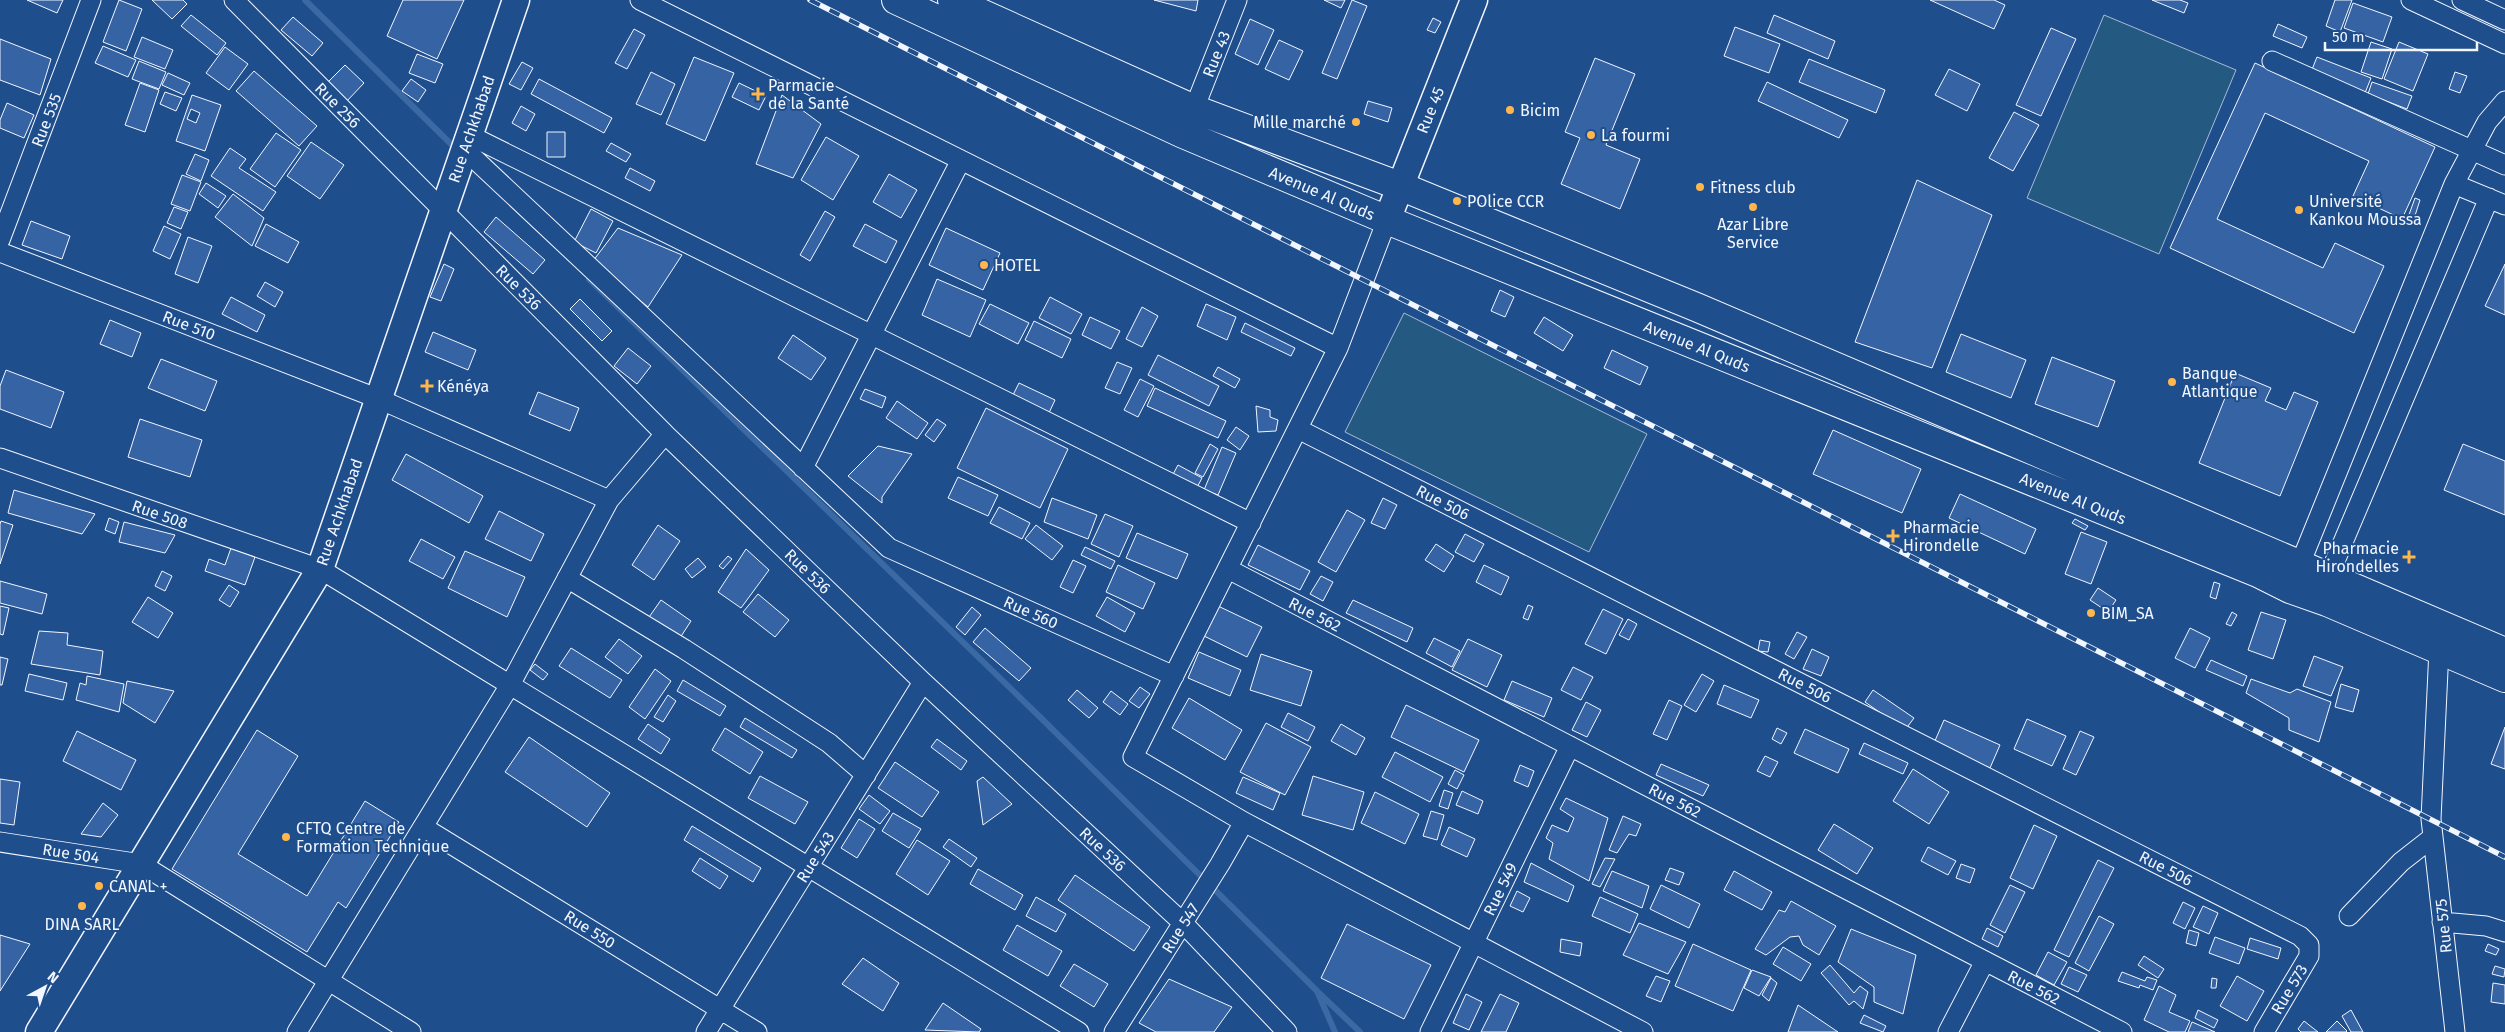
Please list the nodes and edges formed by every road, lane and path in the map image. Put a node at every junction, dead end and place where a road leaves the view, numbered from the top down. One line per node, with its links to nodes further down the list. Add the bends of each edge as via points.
1 (91, 0): 26 (street, Rue 535)
2 (234, 0): 24 (street, Rue 256)
3 (516, 0): 17 (street, Rue Achkhabad)
4 (640, 0): 19 (street)
5 (896, 0): 25 (main road, Avenue Al Quds, via 1182,134)
6 (952, 0): 11 (main road, Avenue Al Quds)
7 (1237, 0): 16 (street, Rue 43)
8 (1474, 0): 22 (street, Rue 45)
9 (2411, 0): 13 (street)
10 (2462, 0): 12 (street)
11 (992, 9): 16 (main road, Avenue Al Quds)
12 (2505, 20)
13 (2505, 44)
14 (2272, 61): 18 (street)
15 (2505, 101): 18 (street, via 2487,122)
16 (1194, 108): 22 (main road, Avenue Al Quds)
17 (467, 142): 24 (street, Rue Achkhabad); 28 (street); 34 (street, Rue 560)
18 (2471, 151): 20 (street); 21 (street)
19 (961, 160): 28 (street); 29 (street)
20 (2505, 165)
21 (2454, 184): 23 (street); 40 (street)
22 (1400, 186): 25 (street, Rue 45); 40 (main road, Avenue Al Quds, via 1746,328)
23 (2497, 202): 41 (street)
24 (442, 210): 30 (street, Rue Achkhabad); 32 (street, Rue 536)
25 (1387, 220): 29 (street); 40 (main road, Avenue Al Quds, via 2258,573)
26 (0, 240)
27 (0, 252): 30 (street, Rue 510)
28 (871, 335): 34 (street); 36 (street)
29 (1338, 348): 31 (street)
30 (378, 399): 35 (street, Rue 510); 37 (street, Rue Achkhabad)
31 (1298, 429): 36 (street); 61 (street, Rue 506, via 2300,936)
32 (665, 434): 35 (street); 46 (street, Rue 536)
33 (0, 458): 37 (street, Rue 508)
34 (803, 468): 44 (street, Rue 560, via 889,548)
35 (609, 500): 39 (street)
36 (1251, 523): 38 (street)
37 (320, 569): 47 (street, Rue 508); 54 (street, Rue Achkhabad)
38 (1228, 569): 44 (street); 48 (street, Rue 562)
39 (567, 578): 47 (street); 49 (street, via 829,743)
40 (2295, 578): 41 (main road, Avenue Al Quds)
41 (2324, 589): 42 (main road, Avenue Al Quds); 43 (main road, Avenue Al Quds)
42 (2439, 649): 45 (main road, Avenue Al Quds); 52 (street, Rue 575)
43 (2505, 652)
44 (1174, 676): 50 (street, via 1133,757)
45 (2505, 678)
46 (923, 682): 49 (street, Rue 543); 58 (street, Rue 536)
47 (510, 685): 51 (street); 55 (street, Rue 508)
48 (1570, 746): 60 (street, Rue 549); 62 (street, Rue 562)
49 (866, 775): 55 (street, Rue 543)
50 (1244, 822): 58 (street, Rue 547); 60 (street)
51 (423, 827): 63 (street); 64 (street, Rue 550)
52 (2432, 828): 56 (street); 57 (street, Rue 575)
53 (0, 842): 54 (street, Rue 504)
54 (141, 864): 63 (street); 65 (street, Rue Achkhabad)
55 (809, 867): 64 (street, Rue 543); 70 (street, Rue 508)
56 (2350, 916)
57 (2442, 922): 59 (street, via 2486,926); 78 (street, Rue 575)
58 (1183, 923): 71 (street, Rue 547); 72 (street, Rue 536)
59 (2505, 932)
60 (1473, 943): 73 (street, Rue 549); 74 (street)
61 (2309, 945): 77 (street, Rue 573, via 2309,956)
62 (1985, 961): 75 (street); 76 (street, Rue 562)
63 (328, 980): 66 (street); 67 (street)
64 (720, 1010): 68 (street, Rue 543); 69 (street, Rue 550)
65 (39, 1032)
66 (297, 1032)
67 (411, 1032)
68 (706, 1032)
69 (757, 1032)
70 (1079, 1032)
71 (1114, 1032)
72 (1287, 1032)
73 (1430, 1032)
74 (1643, 1032)
75 (1948, 1032)
76 (2122, 1032)
77 (2264, 1032)
78 (2455, 1032)

